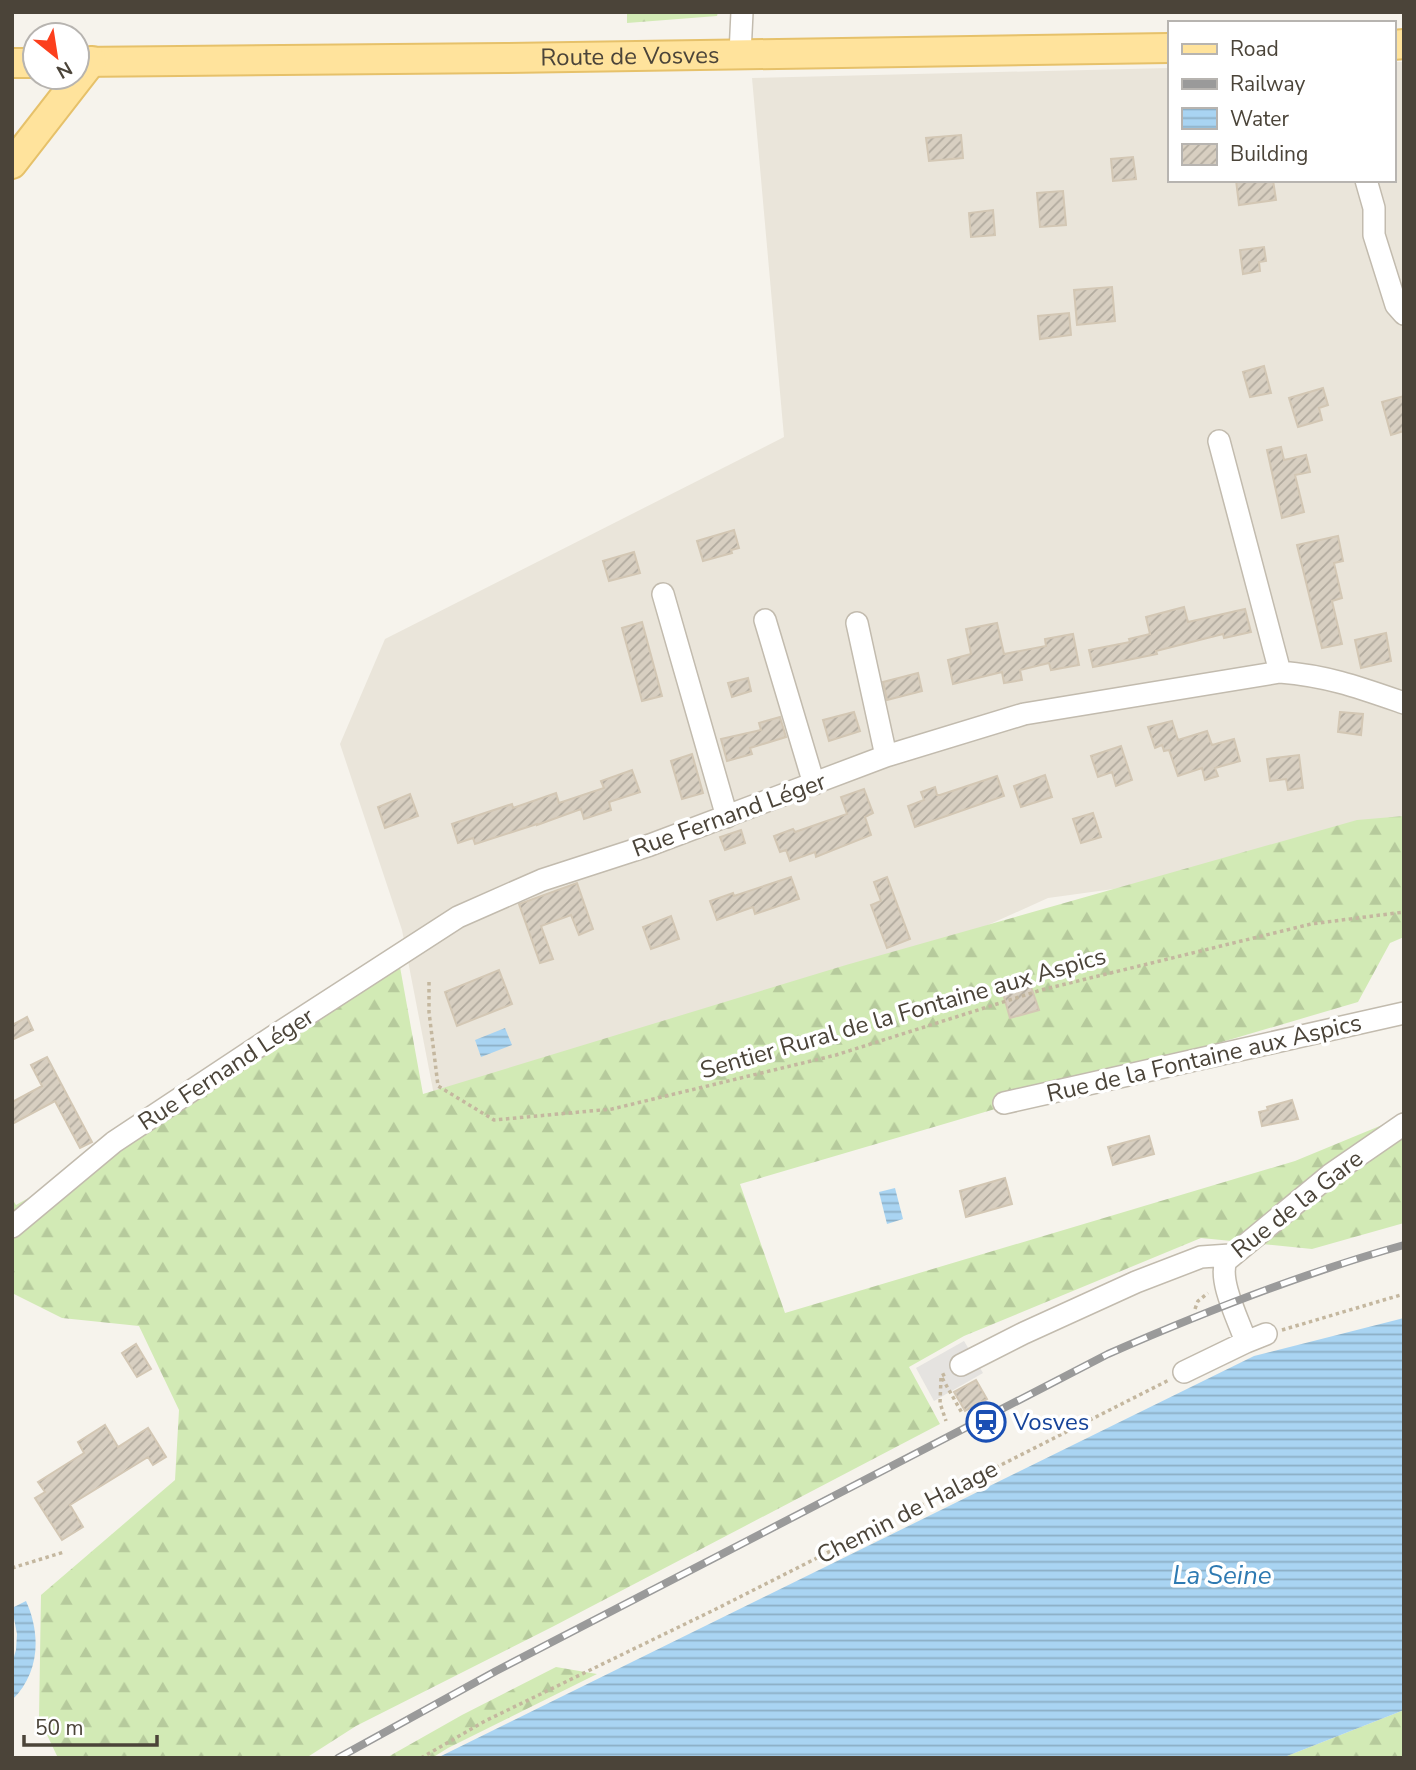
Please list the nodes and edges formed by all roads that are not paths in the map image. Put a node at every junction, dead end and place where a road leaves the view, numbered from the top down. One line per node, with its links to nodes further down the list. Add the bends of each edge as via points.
1 (742, 12): 3 (street)
2 (1168, 48): 3 (main road, Route de Vosves)
3 (740, 54): 4 (main road, Route de Vosves)
4 (91, 62)
5 (64, 91): 6 (main road)
6 (12, 164)
7 (1367, 182): 8 (street, via 1374,208 1374,235 1396,305)
8 (1404, 314)
9 (1219, 442): 13 (street)
10 (663, 594): 17 (street)
11 (765, 620): 16 (street)
12 (857, 623): 15 (street)
13 (1280, 672): 14 (street, Rue Fernand Léger, via 1342,681); 15 (street, Rue Fernand Léger, via 1024,714)
14 (1404, 703)
15 (886, 756): 16 (street, Rue Fernand Léger)
16 (814, 783): 17 (street, Rue Fernand Léger)
17 (727, 817): 21 (street, Rue Fernand Léger, via 542,880 458,917 114,1142)
18 (1404, 1013): 19 (street, Rue de la Fontaine aux Aspics)
19 (1004, 1103)
20 (1404, 1124): 22 (street, Rue de la Gare, via 1330,1174)
21 (12, 1227)
22 (1230, 1255): 24 (street, Rue de la Gare, via 1224,1275); 25 (street, via 1201,1257 1136,1282)
23 (1266, 1334): 24 (street)
24 (1245, 1342): 26 (street)
25 (961, 1365)
26 (1184, 1372)

